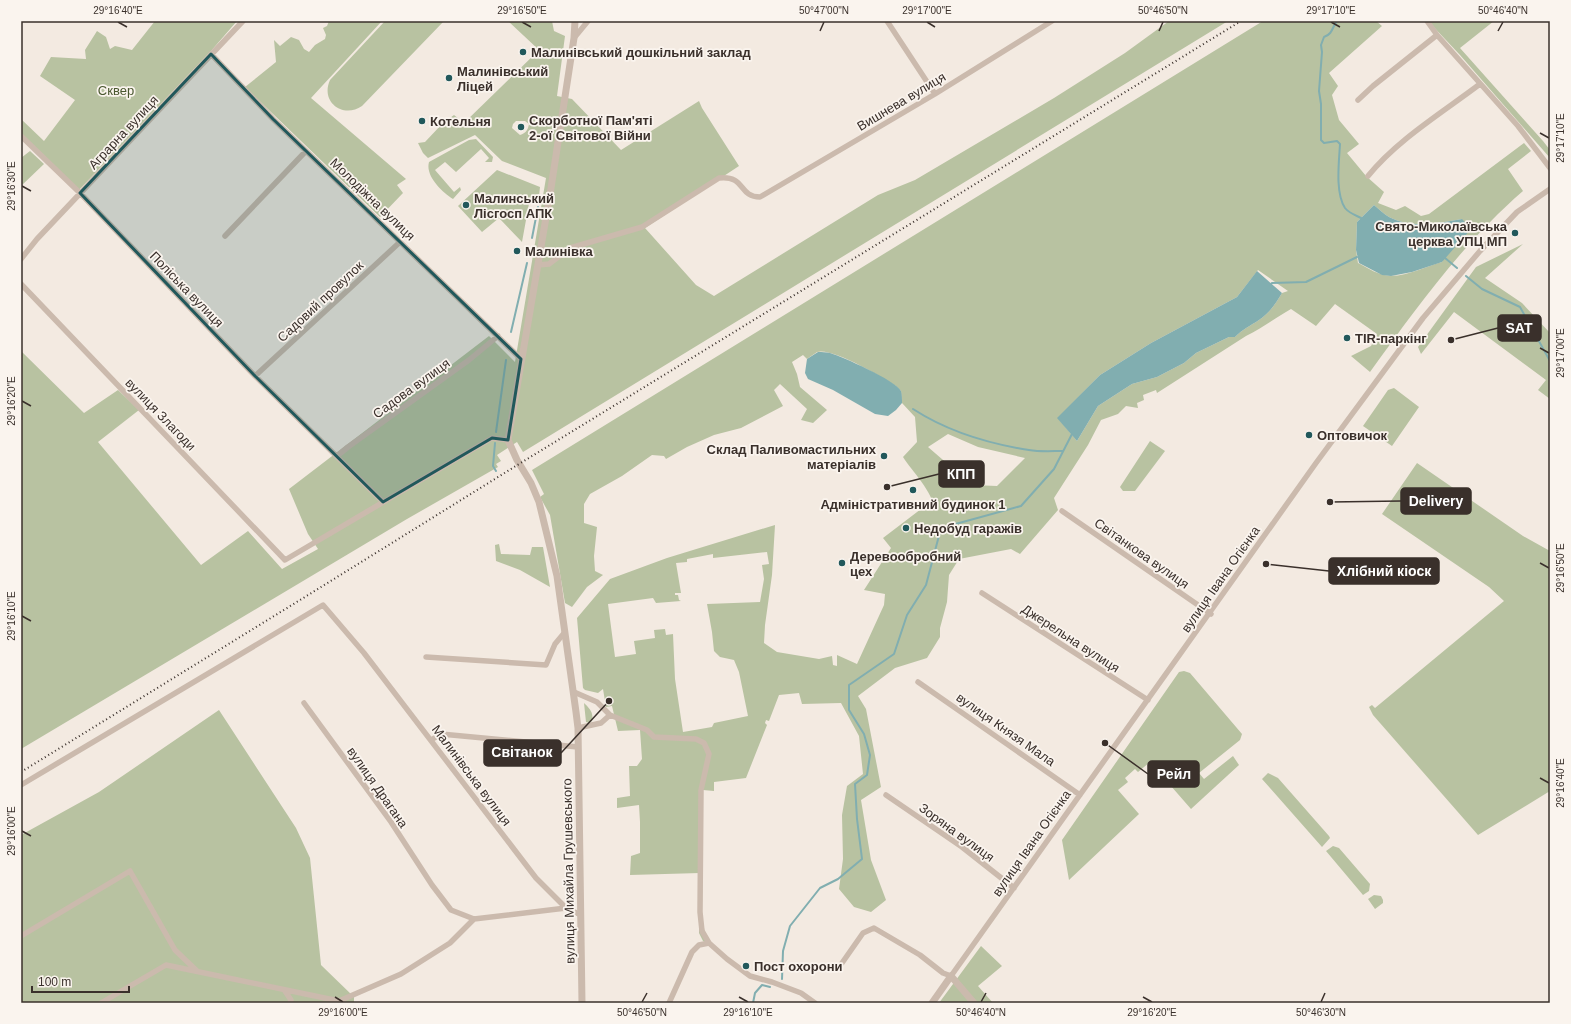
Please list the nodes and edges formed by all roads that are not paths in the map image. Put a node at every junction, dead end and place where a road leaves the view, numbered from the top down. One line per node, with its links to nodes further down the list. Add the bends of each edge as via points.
1 (242, 21): 9 (street, Аграрна вулиця)
2 (575, 21): 8 (street)
3 (588, 21): 8 (street)
4 (887, 21): 11 (street)
5 (1052, 21): 11 (street, Вишнева вулиця)
6 (1427, 21): 7 (street)
7 (1436, 35): 10 (street); 12 (street)
8 (574, 38): 22 (street)
9 (212, 54): 14 (street, Молодіжна вулиця); 18 (street, Аграрна вулиця)
10 (1480, 84): 15 (street, via 1518,126); 16 (street, via 1397,147)
11 (935, 94): 22 (street, Вишнева вулиця, via 760,197 748,194 736,180 728,177 719,178 642,227 570,248 549,264)
12 (1358, 100)
13 (21, 136): 18 (street, Поліська вулиця)
14 (306, 151): 19 (street); 20 (street, Молодіжна вулиця)
15 (1550, 168)
16 (1368, 176)
17 (1550, 189): 32 (street, вулиця Івана Огієнка, via 1517,212 1423,318 1316,463)
18 (80, 193): 21 (street, Аграрна вулиця); 26 (street, Поліська вулиця)
19 (225, 236)
20 (400, 242): 24 (street, Молодіжна вулиця); 26 (street, Садовий провулок)
21 (21, 259)
22 (538, 265): 25 (street)
23 (21, 284): 29 (street, вулиця Злагоди, via 285,560)
24 (498, 336): 25 (street, Молодіжна вулиця); 28 (street, Садова вулиця)
25 (521, 359): 27 (street)
26 (255, 376): 28 (street, Поліська вулиця)
27 (508, 440): 29 (street, via 492,438); 33 (street, вулиця Михайла Грушевського, via 539,502 557,576)
28 (337, 456): 29 (street, Поліська вулиця)
29 (383, 502)
30 (1062, 511): 32 (street, Світанкова вулиця)
31 (982, 593): 37 (street, Джерельна вулиця)
32 (1211, 614): 37 (street, вулиця Івана Огієнка)
33 (565, 632): 34 (street, via 555,644 546,665); 36 (street, вулиця Михайла Грушевського)
34 (426, 658)
35 (918, 682): 45 (street, вулиця Князя Мала)
36 (574, 692): 39 (street, via 597,702); 40 (street, вулиця Михайла Грушевського)
37 (1148, 700): 45 (street, вулиця Івана Огієнка)
38 (304, 702): 49 (street, вулиця Драгана, via 451,910)
39 (610, 715): 40 (street, via 601,723); 51 (street, via 647,730 654,737 696,739 704,743 709,754 702,790 700,912 702,931)
40 (578, 728): 42 (street, вулиця Михайла Грушевського)
41 (431, 740): 42 (street, via 442,734); 43 (street, Малинівська вулиця, via 364,653 323,605); 47 (street, Малинівська вулиця, via 536,878)
42 (578, 747): 48 (street, вулиця Михайла Грушевського)
43 (21, 785)
44 (886, 795): 46 (street, Зоряна вулиця, via 962,847)
45 (1080, 795): 46 (street, вулиця Івана Огієнка)
46 (1014, 888): 54 (street, вулиця Івана Огієнка)
47 (566, 908): 48 (street); 49 (street)
48 (581, 915): 58 (street, вулиця Михайла Грушевського)
49 (474, 919): 55 (street, via 450,943 401,974 339,1001)
50 (21, 936): 53 (street, via 130,871 175,950)
51 (709, 942): 59 (street, via 699,945 692,952); 60 (street, via 750,976 801,993)
52 (842, 963): 54 (street, via 863,933 874,928)
53 (197, 971): 55 (street); 56 (street, via 166,965)
54 (951, 976): 61 (street, вулиця Івана Огієнка); 62 (street)
55 (285, 991): 57 (street, via 291,1000)
56 (101, 1003)
57 (290, 1003)
58 (582, 1003)
59 (669, 1003)
60 (815, 1003)
61 (932, 1003)
62 (974, 1003)

